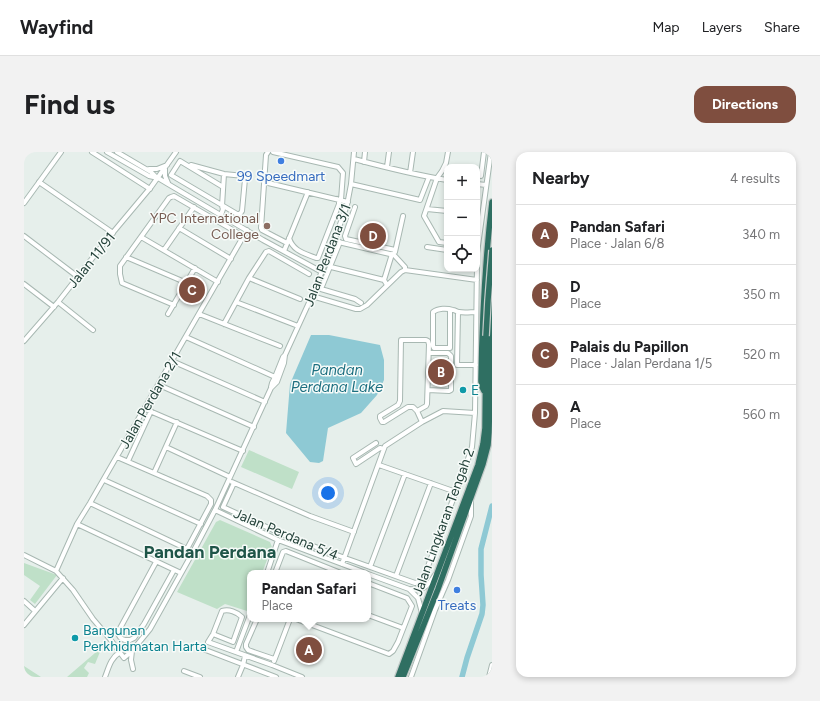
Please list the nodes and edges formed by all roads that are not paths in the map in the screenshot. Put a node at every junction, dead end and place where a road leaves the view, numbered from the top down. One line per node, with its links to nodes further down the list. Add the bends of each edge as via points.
1 (61, 152): 33 (street)
2 (92, 152): 40 (street)
3 (107, 152): 26 (street)
4 (117, 152): 20 (street)
5 (176, 152): 18 (street, Jalan 11/91)
6 (268, 152): 34 (street)
7 (273, 152): 42 (street, via 338,167 343,173)
8 (354, 152): 15 (street, Jalan Perdana 3/1)
9 (365, 152): 16 (street)
10 (388, 152): 19 (street)
11 (413, 152): 24 (street)
12 (448, 152): 17 (street)
13 (484, 152): 22 (street)
14 (490, 152): 29 (street)
15 (354, 159): 16 (street); 36 (street, Jalan Perdana 3/1)
16 (364, 162): 19 (street)
17 (446, 164)
18 (166, 166): 20 (street, via 157,169); 30 (street, Jalan 11/91); 35 (street, via 165,176)
19 (387, 167): 24 (street)
20 (144, 168): 30 (street)
21 (190, 168): 25 (street, via 191,165); 39 (street); 46 (street, via 180,161 170,175)
22 (480, 171)
23 (444, 172): 31 (street)
24 (410, 173): 28 (street)
25 (224, 174): 39 (street); 46 (street, via 242,175 245,179 240,214)
26 (149, 176): 30 (street); 40 (street)
27 (480, 176): 29 (street)
28 (430, 177): 31 (street); 36 (street, via 420,200)
29 (487, 177): 38 (street)
30 (158, 178): 35 (street); 40 (street, Jalan 11/91)
31 (437, 178): 32 (street); 49 (street)
32 (444, 179)
33 (39, 182): 43 (street); 56 (street)
34 (264, 182): 41 (street); 64 (street, via 262,230)
35 (168, 184): 52 (street)
36 (351, 184): 45 (street, Jalan Perdana 3/1)
37 (480, 184): 38 (street)
38 (486, 185): 51 (street)
39 (223, 187): 46 (street)
40 (150, 188): 56 (street, Jalan 11/91)
41 (308, 192): 42 (street); 61 (street)
42 (339, 201): 45 (street); 67 (street, via 318,258)
43 (24, 202)
44 (492, 202): 58 (highway)
45 (348, 204): 62 (street, Jalan Perdana 3/1)
46 (222, 206): 52 (street)
47 (194, 207): 54 (street); 57 (street); 60 (street, via 172,196)
48 (355, 207): 72 (street, via 345,238)
49 (427, 209): 50 (street); 65 (street, via 424,216 439,242)
50 (444, 211)
51 (480, 212)
52 (219, 214): 55 (street)
53 (403, 216): 72 (street)
54 (179, 228): 68 (street); 74 (street)
55 (247, 230): 71 (street); 74 (street, Jalan Perdana 2/1)
56 (113, 233): 85 (street, Jalan 11/91)
57 (238, 233)
58 (490, 234): 75 (highway)
59 (24, 236): 85 (street)
60 (141, 237): 68 (street); 73 (street)
61 (289, 238): 64 (street); 67 (street)
62 (334, 241): 63 (street); 82 (street, Jalan Perdana 3/1)
63 (340, 242): 72 (street); 77 (street)
64 (287, 243): 71 (street)
65 (444, 243)
66 (427, 247): 69 (street)
67 (295, 248): 71 (street)
68 (164, 250): 78 (street)
69 (444, 250)
70 (492, 250): 113 (highway, Jalan Lingkaran Tengah 2, bridge, via 488,300)
71 (284, 251): 82 (street)
72 (394, 253): 81 (street); 87 (street)
73 (126, 257): 90 (street); 101 (street, via 120,266 122,283)
74 (231, 258): 89 (street, Jalan Perdana 2/1)
75 (486, 261): 76 (street); 79 (highway)
76 (492, 261)
77 (331, 267): 87 (street); 99 (street, via 321,289)
78 (195, 268): 89 (street); 90 (street)
79 (485, 268): 80 (street); 95 (highway)
80 (492, 268)
81 (405, 270): 88 (street); 92 (street)
82 (322, 272): 94 (street, Jalan Perdana 3/1)
83 (477, 272): 88 (street)
84 (309, 274): 86 (street, via 268,251)
85 (78, 277): 97 (street, Jalan 11/91)
86 (249, 278): 96 (street); 98 (street)
87 (384, 280): 92 (street)
88 (477, 280): 107 (street)
89 (218, 282): 109 (street, Jalan Perdana 2/1)
90 (186, 283): 101 (street)
91 (24, 284): 103 (street)
92 (387, 285): 102 (street)
93 (492, 292): 95 (highway)
94 (312, 296): 102 (street, via 356,309); 111 (street, Jalan Perdana 3/1)
95 (483, 298): 125 (highway, via 481,381)
96 (300, 299)
97 (58, 302): 103 (street, Jalan 11/91); 112 (street)
98 (236, 302): 110 (street); 111 (street)
99 (361, 303)
100 (492, 304): 113 (highway, Jalan Lingkaran Tengah 2)
101 (174, 305): 108 (street)
102 (367, 305): 104 (street)
103 (54, 307): 115 (street, Jalan 11/91)
104 (370, 309)
105 (450, 310): 105 (street, via 437,309 433,312 433,347 450,348); 106 (street)
106 (458, 312): 107 (street); 120 (street, via 457,365)
107 (476, 312): 120 (street)
108 (168, 314)
109 (199, 314): 110 (street); 114 (street, Jalan Perdana 2/1)
110 (224, 324): 116 (street)
111 (298, 326): 118 (street, Jalan Perdana 3/1)
112 (93, 330)
113 (489, 336): 125 (highway, Jalan Lingkaran Tengah 2); 134 (highway, Jalan Lingkaran Tengah 2)
114 (186, 337): 119 (street, Jalan Perdana 2/1); 121 (street)
115 (24, 341)
116 (280, 346)
117 (429, 353): 124 (street); 124 (street, via 448,353 451,356 451,390); 129 (street, via 429,344 426,340 401,340 400,401 380,418 384,422 408,407 413,407)
118 (285, 357): 121 (street, Jalan Perdana 3/1); 123 (street, Jalan Perdana 3/1, via 277,382)
119 (172, 361): 122 (street, Jalan Perdana 2/1); 126 (street)
120 (476, 365): 130 (street)
121 (274, 377): 123 (street, Jalan Perdana 3/1)
122 (159, 385): 127 (street, Jalan Perdana 2/1); 135 (street)
123 (273, 386): 126 (street, Jalan Perdana 3/1)
124 (428, 390): 129 (street, via 427,404)
125 (485, 393): 173 (highway, Jalan Lingkaran Tengah 2, via 484,439 478,465)
126 (265, 402): 135 (street, Jalan Perdana 3/1)
127 (145, 409): 128 (street); 140 (street, Jalan Perdana 2/1)
128 (151, 411): 132 (street); 141 (street, Jalan Perdana 2/1)
129 (418, 413): 133 (street)
130 (475, 413): 133 (street, via 443,411); 149 (street, via 472,447)
131 (492, 414): 134 (highway)
132 (177, 422): 137 (street); 138 (street)
133 (423, 422): 139 (street, via 385,446)
134 (489, 424): 150 (highway, Jalan Lingkaran Tengah 2, via 488,445)
135 (254, 427): 138 (street, Jalan Perdana 3/1)
136 (376, 443): 139 (street, via 353,458 356,464 380,448)
137 (166, 447): 143 (street); 145 (street)
138 (242, 451): 145 (street, Jalan Perdana 3/1)
139 (383, 451): 142 (street)
140 (117, 456): 141 (street); 146 (street, Jalan Perdana 2/1)
141 (128, 461): 143 (street)
142 (379, 465): 144 (street); 155 (street)
143 (154, 473): 154 (street, via 211,500)
144 (405, 474): 148 (street); 166 (street)
145 (230, 479): 147 (street); 152 (street, Jalan Perdana 3/1)
146 (104, 480): 151 (street, Jalan Perdana 2/1); 154 (street)
147 (234, 483): 155 (street); 163 (street, Jalan Perdana 5/4, via 223,507 284,535)
148 (430, 483): 149 (street); 176 (street)
149 (456, 492): 176 (street, Jalan Perdana 5/4, via 424,578 415,583)
150 (471, 498): 178 (street, via 471,516); 181 (highway, Jalan Lingkaran Tengah 2)
151 (90, 503): 153 (street, Jalan Perdana 2/1); 160 (street)
152 (215, 510): 156 (street); 161 (street, Jalan Perdana 3/1)
153 (77, 524): 164 (street); 167 (street, Jalan Perdana 2/1)
154 (201, 524): 160 (street)
155 (354, 532): 163 (street)
156 (272, 537): 157 (street); 159 (street)
157 (278, 540): 158 (street); 159 (street)
158 (284, 542): 159 (street); 165 (street)
159 (276, 547): 169 (street)
160 (187, 549): 161 (street)
161 (193, 552): 174 (street, Jalan Perdana 3/1)
162 (24, 555): 167 (street)
163 (344, 558): 165 (street); 166 (street, Jalan Perdana 5/4)
164 (156, 562): 168 (street); 168 (street, via 118,632 125,640 134,638 144,624)
165 (342, 564): 172 (street)
166 (370, 567): 176 (street, Jalan Perdana 5/4)
167 (56, 570): 177 (street)
168 (174, 570): 174 (street)
169 (268, 570)
170 (276, 570): 171 (street, via 283,552 286,551)
171 (334, 570)
172 (359, 570)
173 (438, 570): 180 (street, via 425,588); 184 (highway, Jalan Lingkaran Tengah 2)
174 (181, 573): 195 (street, Jalan Perdana 3/1, via 150,629)
175 (371, 575): 180 (street)
176 (396, 576)
177 (63, 578): 183 (street); 193 (street)
178 (448, 580): 181 (street); 213 (street)
179 (371, 585): 191 (street, via 409,599 412,608)
180 (409, 589): 184 (street, via 416,594)
181 (438, 589): 212 (highway, Jalan Lingkaran Tengah 2)
182 (24, 601): 183 (street)
183 (35, 612): 190 (street)
184 (422, 613): 211 (highway, Jalan Lingkaran Tengah 2)
185 (371, 616): 191 (street)
186 (247, 622): 197 (street)
187 (256, 622): 199 (street, via 246,647)
188 (289, 622): 199 (street)
189 (304, 622): 191 (street, via 390,654)
190 (24, 625)
191 (403, 628)
192 (213, 634): 192 (street, via 222,611 227,610 242,617 232,642); 197 (street, via 208,642)
193 (116, 646): 195 (street, via 121,650); 196 (street)
194 (203, 649): 200 (street)
195 (132, 651): 196 (street, Jalan Perdana 3/1, via 124,658); 203 (street)
196 (120, 652): 206 (street, via 111,660)
197 (236, 652): 198 (street)
198 (245, 656): 200 (street); 201 (street)
199 (274, 659): 201 (street)
200 (243, 664): 205 (street); 208 (street)
201 (272, 665): 210 (street)
202 (492, 665): 214 (street)
203 (133, 668)
204 (184, 671): 207 (street)
205 (267, 675): 209 (street)
206 (105, 677)
207 (200, 677)
208 (238, 677)
209 (276, 677)
210 (302, 677)
211 (398, 677)
212 (403, 677)
213 (411, 677)
214 (489, 677)

